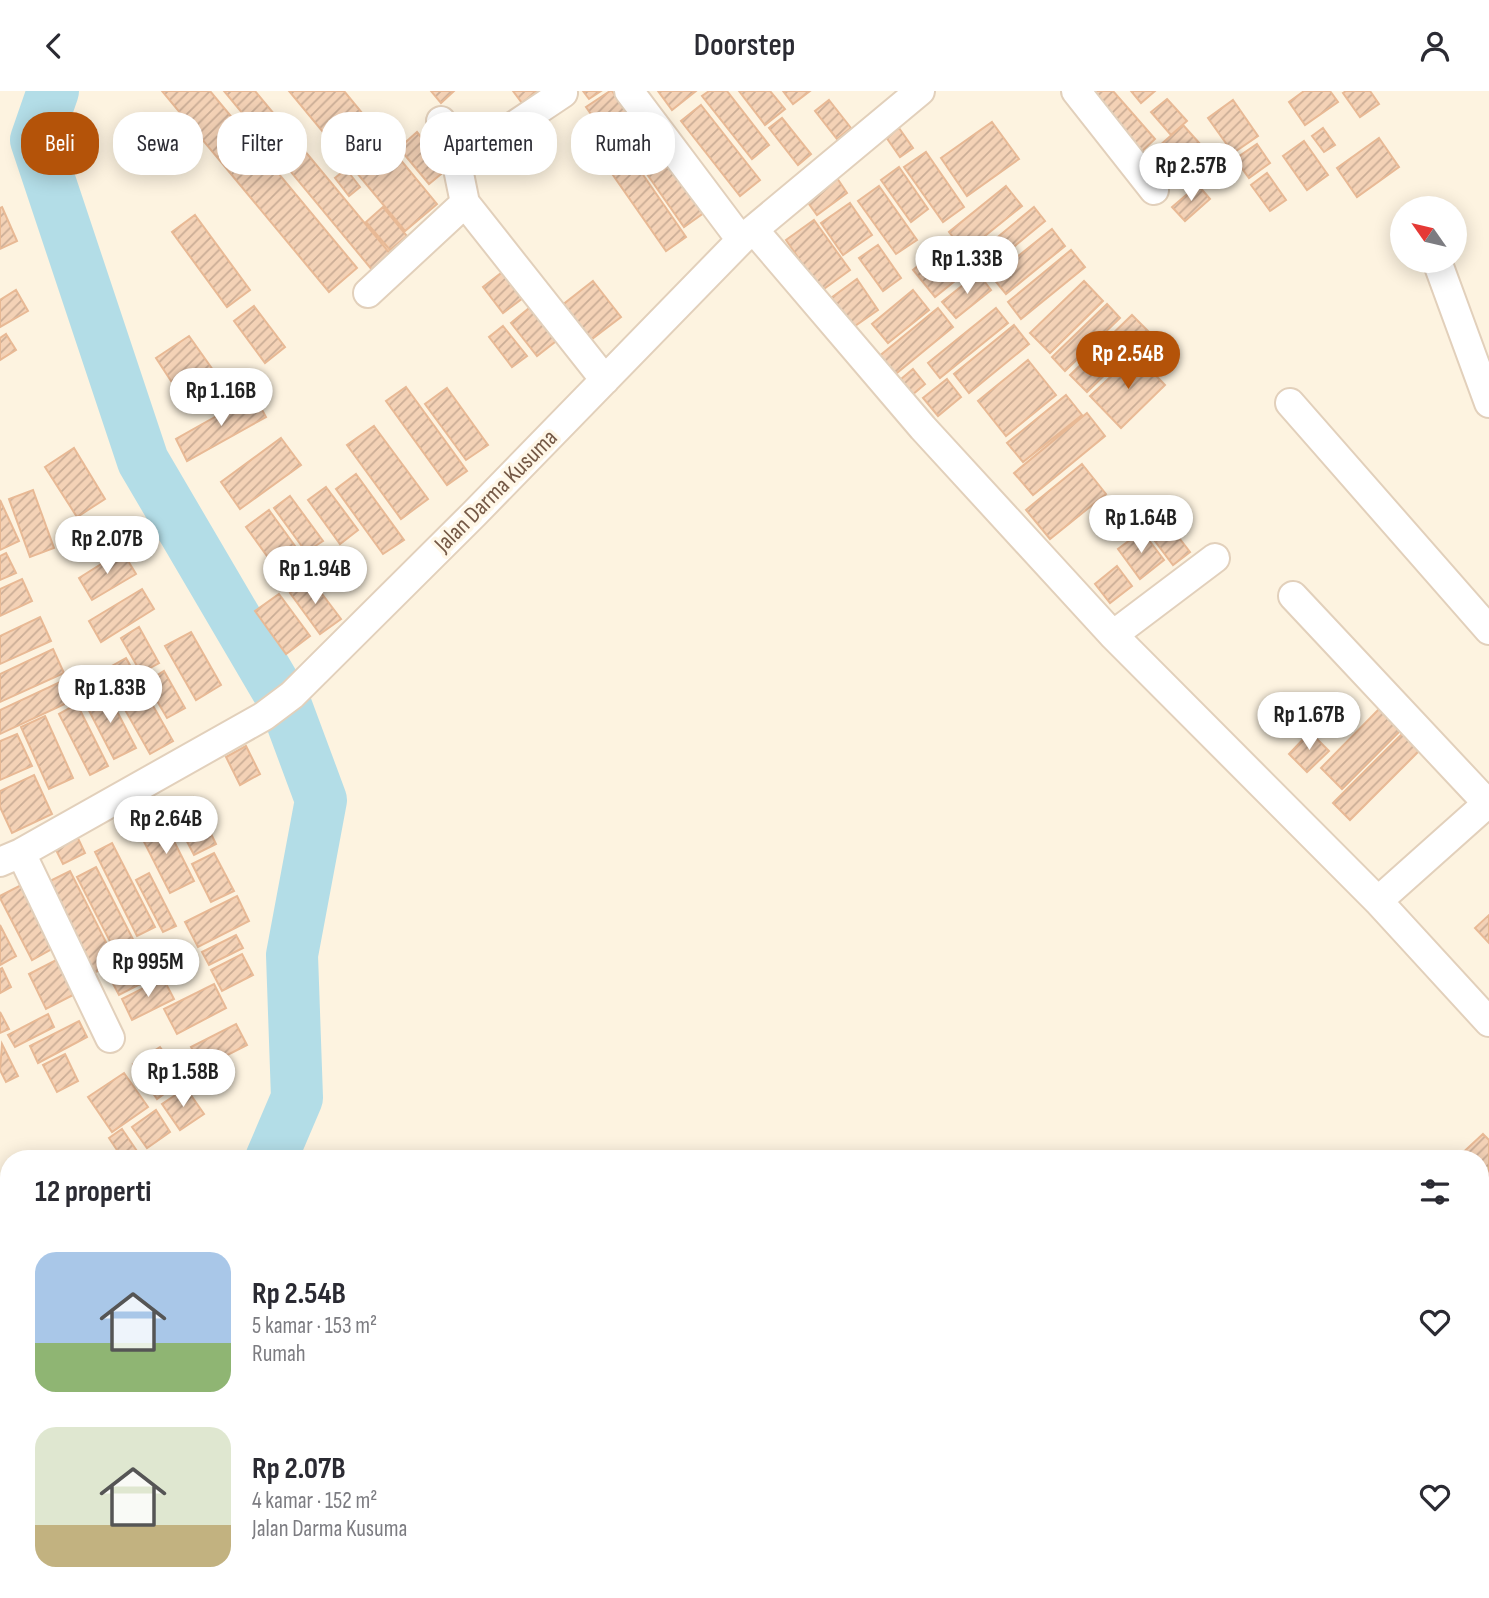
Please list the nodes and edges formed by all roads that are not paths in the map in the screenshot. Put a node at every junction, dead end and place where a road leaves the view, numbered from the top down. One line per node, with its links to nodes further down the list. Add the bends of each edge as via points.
1 (629, 91): 9 (street)
2 (920, 91): 9 (street, Jalan Darma Kusuma)
3 (1076, 91): 7 (street)
4 (563, 93): 5 (street)
5 (535, 112)
6 (459, 175): 8 (street)
7 (1154, 190)
8 (465, 202): 11 (street); 12 (street)
9 (747, 235): 12 (street, Jalan Darma Kusuma); 18 (street)
10 (1441, 273): 13 (street)
11 (368, 293)
12 (605, 380): 20 (street, Jalan Darma Kusuma, via 292,695 264,716)
13 (1489, 403)
14 (1290, 404): 17 (street)
15 (1215, 558): 18 (street)
16 (1293, 596): 19 (street)
17 (1489, 630)
18 (1113, 635): 21 (street)
19 (1488, 803): 21 (street)
20 (11, 857): 23 (street)
21 (1378, 901): 22 (street)
22 (1489, 1022)
23 (110, 1038)

